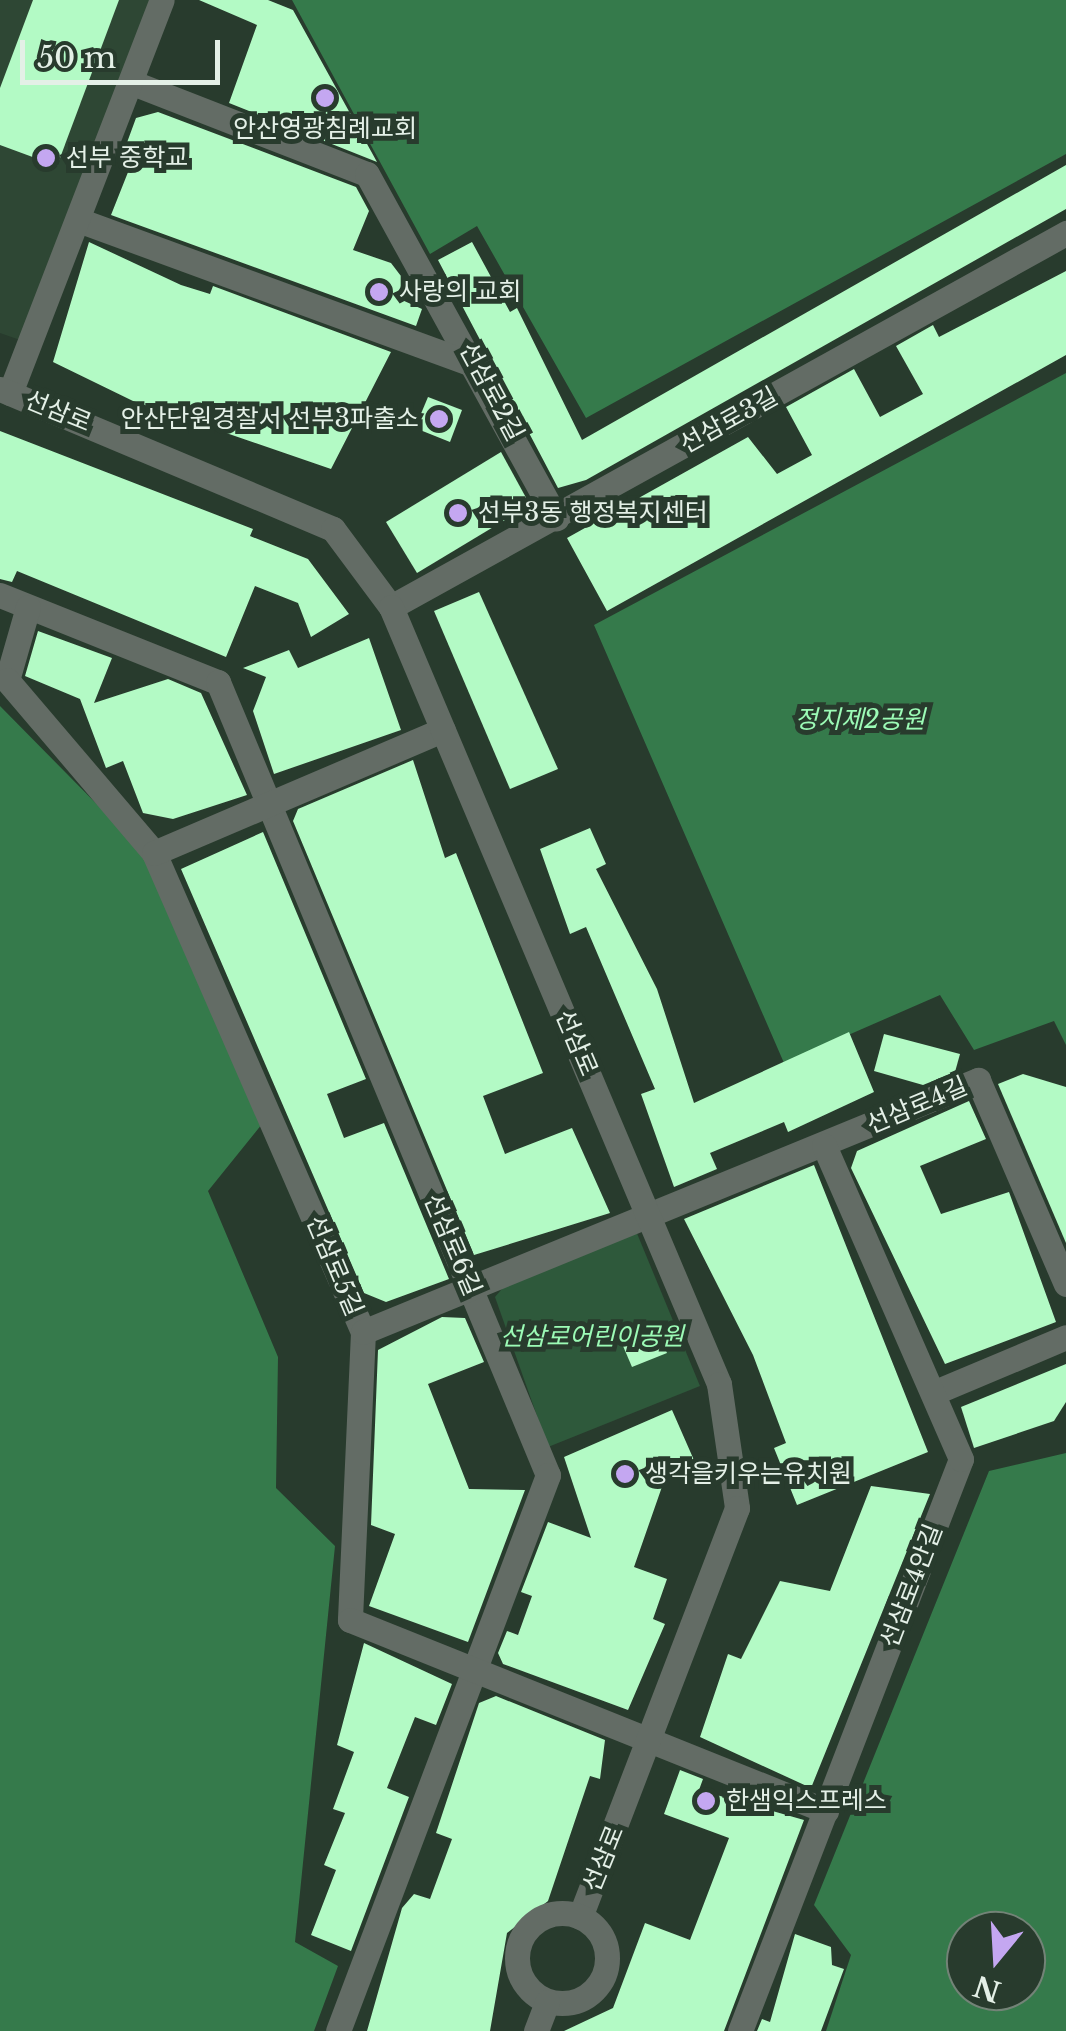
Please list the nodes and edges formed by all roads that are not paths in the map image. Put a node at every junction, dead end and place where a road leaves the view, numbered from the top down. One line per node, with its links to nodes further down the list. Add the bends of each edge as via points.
1 (162, 0): 2 (street)
2 (133, 83): 3 (street); 5 (street, 선삼로2길, via 367,174)
3 (82, 222): 5 (street); 6 (street)
4 (1066, 233): 7 (street, 선삼로3길)
5 (480, 367): 7 (street, 선삼로2길)
6 (5, 391): 10 (street, 선삼로, via 333,530)
7 (556, 518): 10 (street, 선삼로3길)
8 (0, 596): 9 (street, 선삼로6길)
9 (28, 606): 12 (street, 선삼로6길, via 218,682); 13 (street, 선삼로5길, via 7,680)
10 (391, 607): 11 (street, 선삼로)
11 (443, 730): 12 (street); 15 (street, 선삼로)
12 (269, 803): 13 (street); 17 (street, 선삼로6길)
13 (154, 852): 18 (street, 선삼로5길)
14 (824, 1146): 15 (street, 선삼로4길); 16 (street, 선삼로4길, via 978,1080); 20 (street, 선삼로4안길)
15 (651, 1219): 17 (street, 선삼로4길); 22 (street, 선삼로, via 719,1384 737,1508)
16 (1066, 1284)
17 (470, 1288): 18 (street, 선삼로4길); 21 (street, 선삼로6길, via 548,1474)
18 (362, 1332): 21 (street, 선삼로5길, via 350,1620)
19 (1066, 1337): 20 (street)
20 (933, 1394): 23 (street, 선삼로4안길, via 960,1458)
21 (476, 1673): 22 (street, 선삼로5길); 26 (street, 선삼로6길)
22 (651, 1742): 23 (street, 선삼로5길); 24 (street, 선삼로)
23 (826, 1811): 28 (street, 선삼로4안길)
24 (580, 1916): 25 (street, 선삼로, via 608,1952 602,1982 578,2001); 25 (street, 선삼로, via 538,1920 519,1942 524,1984)
25 (548, 2002): 27 (street)
26 (338, 2031)
27 (536, 2031)
28 (740, 2031)

